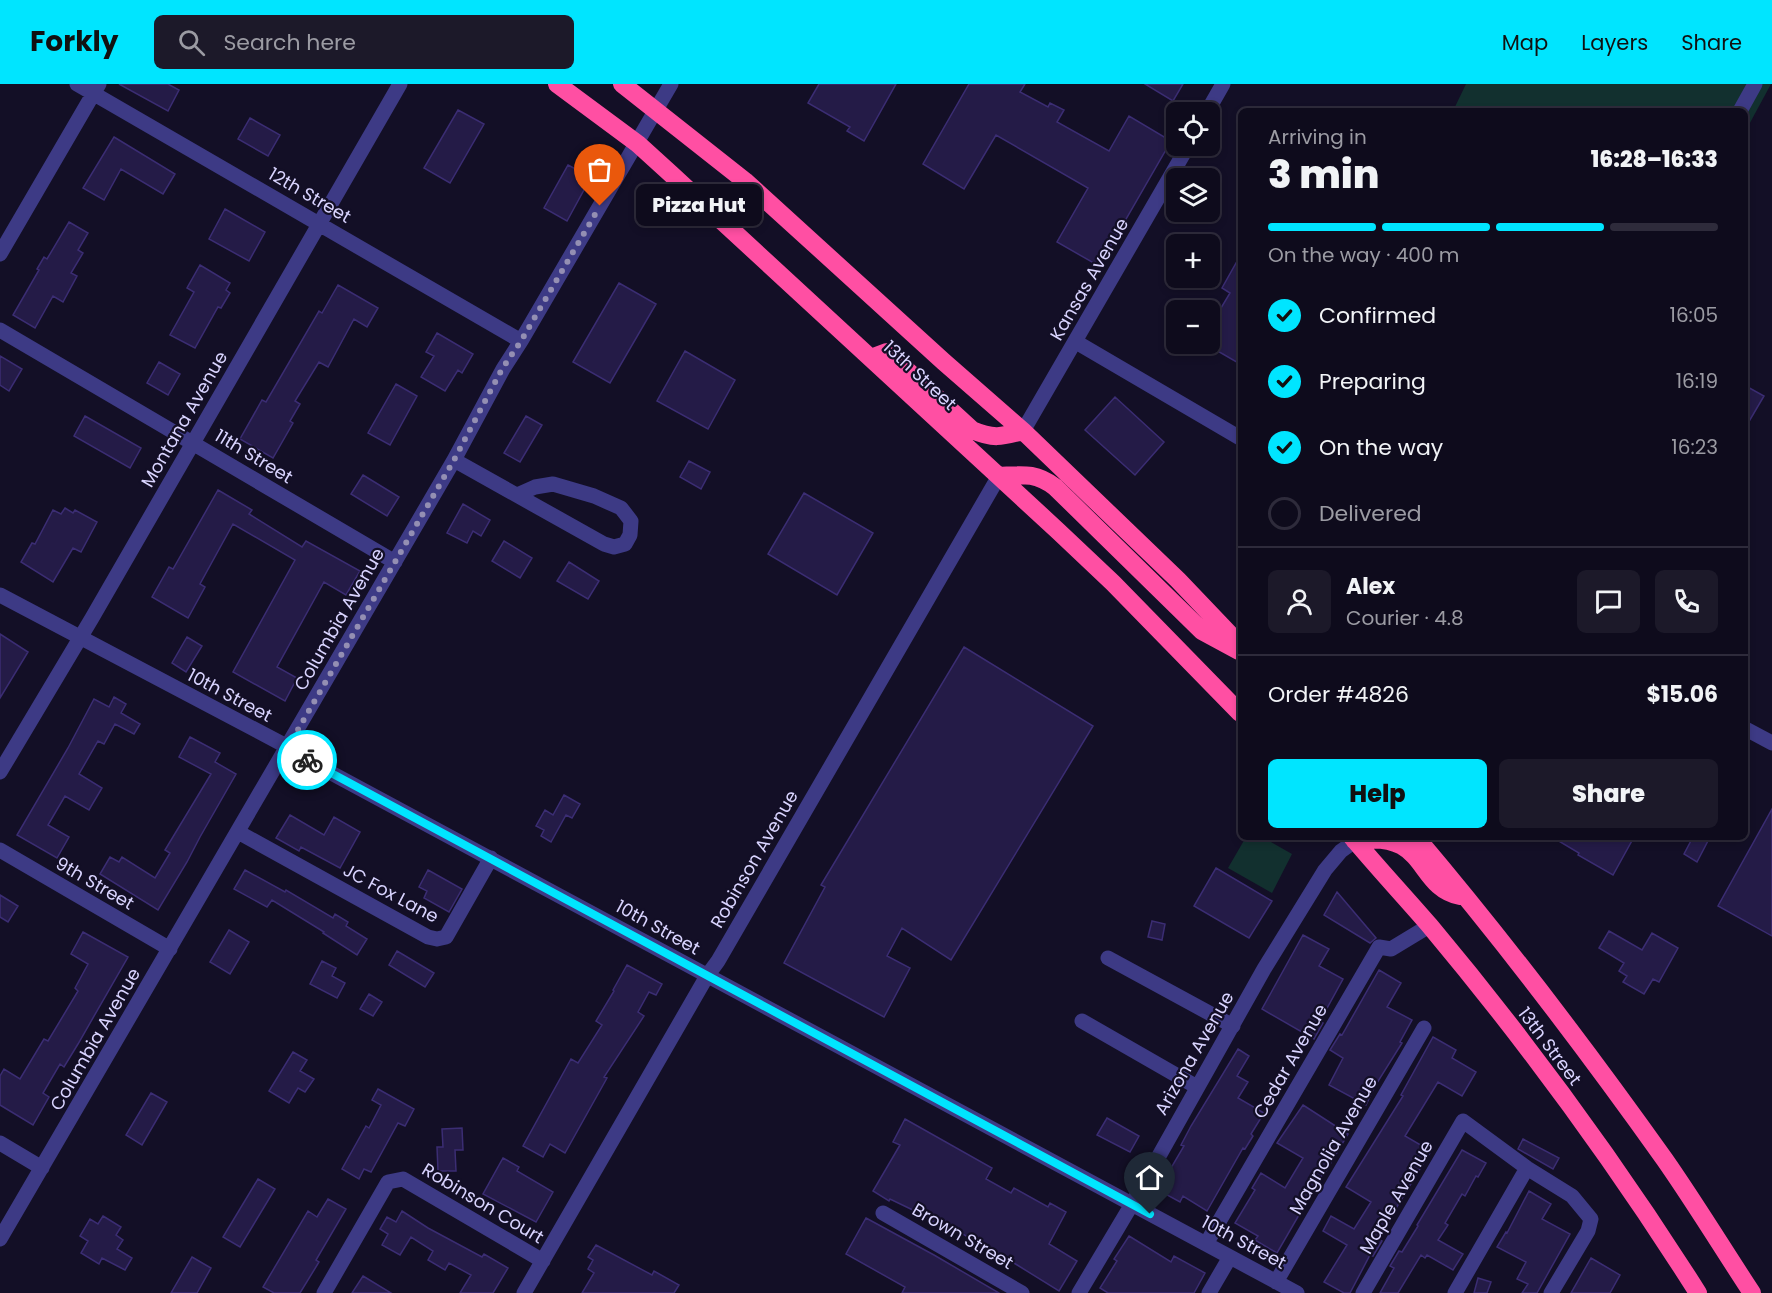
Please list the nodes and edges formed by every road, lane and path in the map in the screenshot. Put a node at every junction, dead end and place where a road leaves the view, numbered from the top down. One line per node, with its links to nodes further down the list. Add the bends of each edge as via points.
1 (77, 84): 8 (street, 12th Street)
2 (400, 84): 14 (street, Montana Avenue)
3 (557, 84): 12 (highway, 13th Street)
4 (622, 84): 11 (highway, 13th Street)
5 (671, 84): 11 (street, Columbia Avenue)
6 (1223, 84): 9 (street)
7 (1755, 84): 10 (street)
8 (96, 89): 14 (street, 12th Street); 15 (street)
9 (1213, 102)
10 (1742, 108)
11 (656, 110): 12 (street, Columbia Avenue); 20 (highway, 13th Street, via 745,181)
12 (638, 144): 17 (street, Columbia Avenue); 19 (highway, 13th Street)
13 (1182, 156): 18 (street, Kansas Avenue)
14 (320, 223): 17 (street, 12th Street); 22 (street, Montana Avenue)
15 (0, 254)
16 (0, 330): 22 (street, 11th Street)
17 (521, 341): 23 (street, Columbia Avenue)
18 (1076, 342): 20 (street, Kansas Avenue); 21 (street)
19 (871, 358): 20 (highway, via 887,352 972,430 999,437); 24 (highway, 13th Street)
20 (1023, 431): 29 (highway, 13th Street)
21 (1238, 437)
22 (193, 442): 26 (street, 11th Street); 28 (street, Montana Avenue)
23 (454, 460): 25 (street); 26 (street, Columbia Avenue)
24 (999, 476): 30 (highway, via 1032,475 1054,487 1203,631); 31 (highway, 13th Street); 48 (street, Robinson Avenue)
25 (517, 495): 25 (street, via 614,548 625,544 630,535 631,521 621,508 594,496 553,484)
26 (395, 562): 35 (street, Columbia Avenue)
27 (0, 595): 28 (street, 10th Street)
28 (79, 637): 35 (street, 10th Street); 36 (street, Montana Avenue)
29 (1238, 643)
30 (1238, 651)
31 (1231, 694): 32 (highway, 13th Street)
32 (1238, 708)
33 (1748, 730): 34 (street)
34 (1772, 743)
35 (288, 747): 37 (street, Columbia Avenue); 43 (street, 10th Street)
36 (0, 772)
37 (238, 832): 43 (street, JC Fox Lane, via 437,939 446,937); 46 (street, Columbia Avenue)
38 (1352, 840): 50 (street, Arizona Avenue, via 1325,870)
39 (1354, 840): 45 (highway, 13th Street)
40 (1387, 840): 44 (highway, via 1417,857 1436,883 1453,895)
41 (1418, 840): 44 (highway, 13th Street)
42 (0, 850): 46 (street, 9th Street)
43 (491, 858): 48 (street, 10th Street)
44 (1466, 897): 73 (highway, 13th Street, via 1535,983 1653,1144)
45 (1429, 926): 59 (street, Cedar Avenue, via 1391,949 1379,947); 72 (highway, 13th Street, via 1532,1055 1623,1179)
46 (170, 949): 54 (street, Columbia Avenue)
47 (1108, 958): 50 (street)
48 (707, 975): 56 (street, 10th Street); 61 (street, Robinson Avenue)
49 (1082, 1021): 52 (street)
50 (1233, 1026): 52 (street, Arizona Avenue)
51 (1424, 1028): 62 (street, Magnolia Avenue)
52 (1197, 1087): 56 (street, Arizona Avenue)
53 (0, 1143): 54 (street)
54 (42, 1168): 58 (street, Columbia Avenue)
55 (1527, 1168): 69 (street, Maple Avenue, via 1463,1121); 70 (street); 71 (street, via 1572,1196 1591,1219 1588,1231)
56 (1132, 1204): 59 (street, 10th Street); 66 (street, Arizona Avenue)
57 (883, 1213): 65 (street, Brown Street)
58 (0, 1239)
59 (1206, 1244): 60 (street, 10th Street)
60 (1230, 1257): 62 (street, 10th Street); 67 (street)
61 (543, 1261): 63 (street, Robinson Court, via 404,1179 388,1182); 64 (street, Robinson Avenue)
62 (1276, 1281): 68 (street, 10th Street)
63 (324, 1293)
64 (524, 1293)
65 (1022, 1293)
66 (1079, 1293)
67 (1209, 1293)
68 (1297, 1293)
69 (1363, 1293)
70 (1455, 1293)
71 (1551, 1293)
72 (1698, 1293)
73 (1752, 1293)

